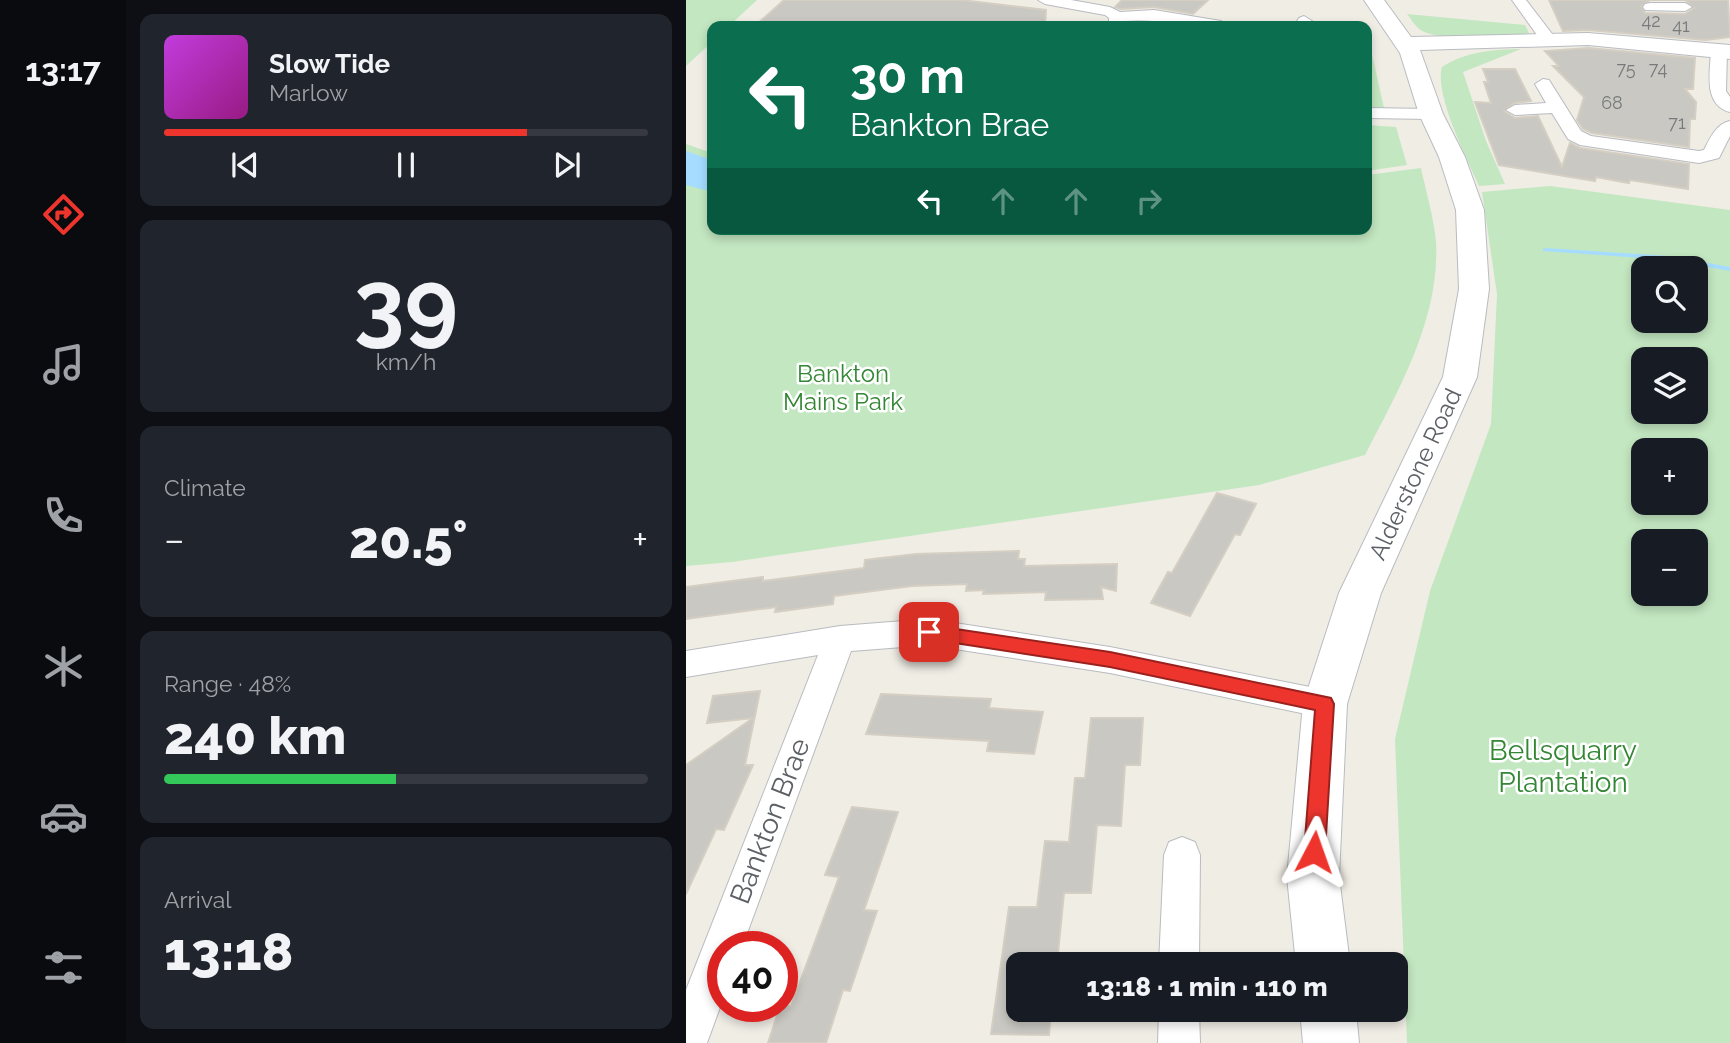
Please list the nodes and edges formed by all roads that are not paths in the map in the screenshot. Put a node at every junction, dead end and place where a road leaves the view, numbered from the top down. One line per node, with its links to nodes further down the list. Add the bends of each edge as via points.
1 (1045, 0): 6 (street, via 1110,11)
2 (1374, 0): 10 (street, Alderstone Road)
3 (1519, 0): 9 (street)
4 (1650, 7): 5 (street)
5 (1686, 9)
6 (1115, 21)
7 (1121, 21): 8 (street, via 1154,14)
8 (1194, 21)
9 (1548, 39): 10 (street); 11 (street)
10 (1409, 49): 17 (street, Alderstone Road)
11 (1724, 52): 13 (street, via 1718,91)
12 (1542, 84): 14 (street)
13 (1730, 107)
14 (1557, 108): 15 (street); 18 (street, via 1574,135 1586,141 1683,156 1712,154 1719,137)
15 (1515, 110)
16 (1372, 113): 17 (street)
17 (1431, 114): 21 (street, Alderstone Road, via 1470,210 1474,289 1460,377 1360,593)
18 (1730, 127)
19 (840, 639): 20 (street); 21 (street, via 929,632 1110,660); 27 (street, Bankton Brae)
20 (686, 664)
21 (1325, 704): 24 (street, Alderstone Road, via 1313,877)
22 (1182, 855): 23 (street)
23 (1179, 952)
24 (1322, 952)
25 (1179, 1022): 28 (street)
26 (1329, 1022): 29 (street)
27 (686, 1043)
28 (1179, 1043)
29 (1332, 1043)

